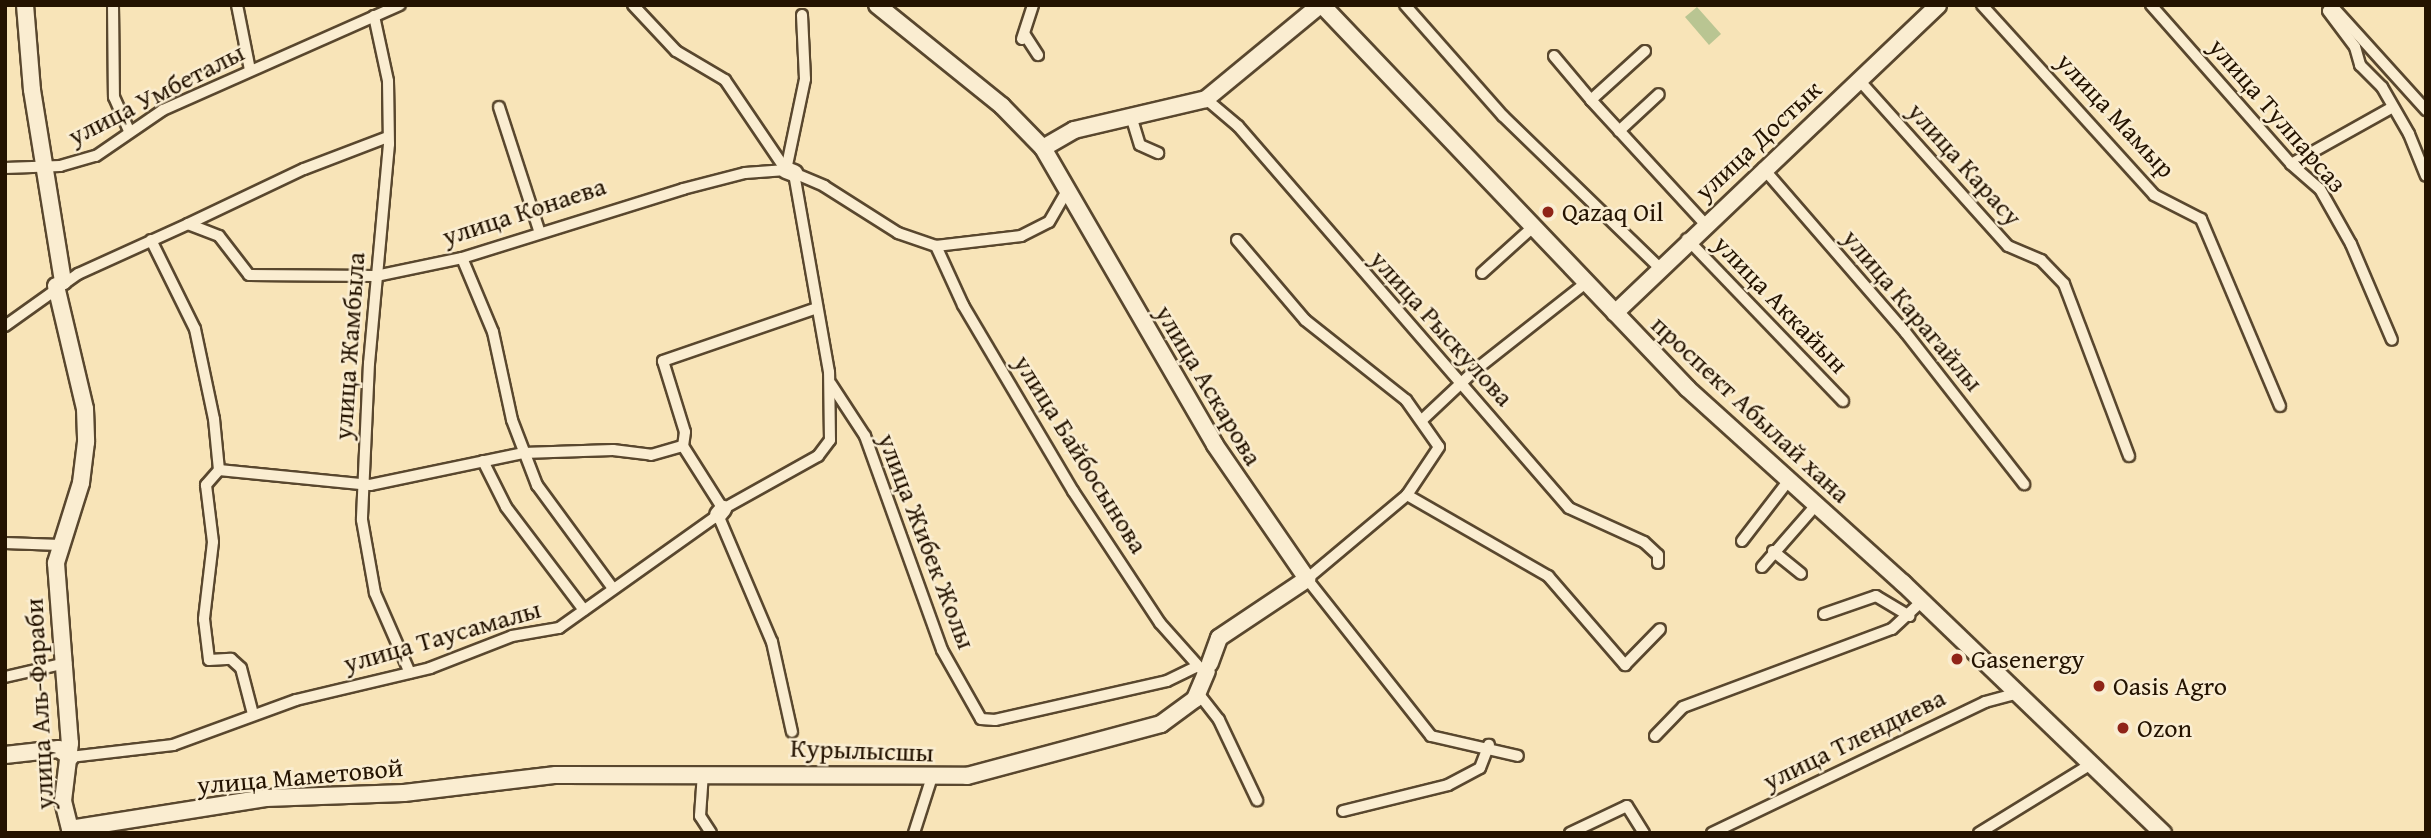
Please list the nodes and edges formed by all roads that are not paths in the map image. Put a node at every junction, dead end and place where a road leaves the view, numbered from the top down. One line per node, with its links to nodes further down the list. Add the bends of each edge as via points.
1 (25, 5): 34 (street, улица Аль-Фараби)
2 (113, 5): 28 (street, via 114,97)
3 (237, 5): 19 (street)
4 (400, 5): 15 (street, улица Умбеталы)
5 (633, 5): 37 (street, улица Жибек Жолы, via 676,51 724,80)
6 (877, 5): 31 (street, улица Аскарова, via 1002,106)
7 (1033, 5): 17 (street, via 1023,37)
8 (1321, 5): 22 (street); 42 (street, проспект Абылай хана)
9 (1405, 5): 49 (street, via 1480,91)
10 (1938, 5): 20 (street, улица Достык)
11 (1982, 5): 61 (street, улица Мамыр, via 2154,195 2201,219)
12 (2151, 5): 33 (street, улица Тулпарсаз)
13 (2331, 6): 25 (street, via 2328,11); 26 (street)
14 (802, 15): 37 (street, via 805,79)
15 (374, 16): 19 (street, улица Умбеталы); 30 (street, улица Жамбыла, via 388,82)
16 (1645, 51): 23 (street)
17 (1038, 55)
18 (1554, 56): 23 (street)
19 (250, 70): 28 (street, улица Умбеталы)
20 (1859, 80): 36 (street, улица Достык); 65 (street, улица Карасу, via 2008,246 2040,260 2064,285)
21 (1658, 94): 29 (street)
22 (1206, 99): 27 (street); 58 (street, улица Рыскулова, via 1238,126)
23 (1591, 100): 29 (street)
24 (499, 107): 43 (street)
25 (2391, 108): 33 (street); 38 (street)
26 (2426, 110)
27 (1130, 116): 31 (street, via 1074,130); 32 (street, via 1140,145)
28 (129, 130): 34 (street, улица Умбеталы, via 96,156)
29 (1619, 131): 40 (street)
30 (388, 137): 41 (street); 51 (street, улица Жамбыла)
31 (1043, 148): 39 (street, улица Аскарова)
32 (1158, 153)
33 (2291, 164): 57 (street, улица Тулпарсаз, via 2326,200)
34 (44, 167): 35 (street, улица Умбеталы); 52 (street, улица Аль-Фараби)
35 (5, 168)
36 (1763, 168): 40 (street, улица Достык); 70 (street, улица Карагайлы, via 1906,333)
37 (790, 172): 43 (street, улица Конаева, via 745,173); 47 (street, улица Конаева, via 824,186 898,233); 54 (street, улица Жибек Жолы)
38 (2426, 176)
39 (1065, 194): 47 (street, улица Конаева, via 1049,222 1021,236); 81 (street, улица Аскарова, via 1215,445)
40 (1704, 223): 44 (street, улица Достык)
41 (188, 224): 45 (street); 51 (street, улица Конаева, via 219,236 249,275)
42 (1533, 228): 50 (street); 53 (street, проспект Абылай хана)
43 (539, 230): 48 (street, улица Конаева)
44 (1687, 239): 49 (street, улица Достык); 60 (street, улица Аккайын)
45 (151, 240): 52 (street); 67 (street, via 202,351)
46 (1237, 240): 62 (street, via 1291,307 1394,390)
47 (936, 246): 89 (street, улица Байбосынова, via 963,305 1073,491)
48 (462, 258): 51 (street, улица Конаева); 64 (street, via 493,332)
49 (1658, 266): 55 (street, улица Достык)
50 (1482, 273)
51 (376, 276): 69 (street, улица Жамбыла)
52 (60, 284): 56 (street); 76 (street, улица Аль-Фараби, via 85,409 86,442 81,483)
53 (1586, 284): 55 (street, проспект Абылай хана); 58 (street)
54 (817, 308): 59 (street, улица Жибек Жолы); 63 (street, via 663,362 685,432)
55 (1615, 313): 68 (street, проспект Абылай хана)
56 (5, 326)
57 (2392, 340)
58 (1463, 382): 62 (street); 79 (street, улица Рыскулова, via 1569,508 1644,542 1658,555)
59 (830, 383): 73 (street, улица Таусамалы, via 831,430 825,449); 89 (street, улица Жибек Жолы, via 865,436 942,650 981,719 995,720 1167,681)
60 (1843, 401)
61 (2280, 406)
62 (1422, 420): 71 (street, via 1439,447)
63 (683, 446): 64 (street, via 651,455 613,450); 73 (street)
64 (523, 453): 66 (street); 82 (street, via 545,498)
65 (2129, 456)
66 (483, 461): 69 (street); 84 (street, via 506,507)
67 (219, 470): 69 (street); 94 (street, via 206,485 213,542 206,636 209,660 231,659 241,668)
68 (1789, 480): 72 (street, проспект Абылай хана); 74 (street)
69 (361, 484): 90 (street, улица Жамбыла, via 375,593)
70 (2024, 484)
71 (1407, 495): 81 (street); 87 (street, via 1548,576 1625,665)
72 (1816, 505): 77 (street); 83 (street, проспект Абылай хана)
73 (721, 512): 82 (street, улица Таусамалы); 95 (street, via 772,642)
74 (1742, 541)
75 (5, 543): 76 (street)
76 (60, 545): 88 (street, улица Аль-Фараби, via 56,563)
77 (1773, 551): 78 (street, via 1764,564); 80 (street)
78 (1756, 554)
79 (1658, 563)
80 (1801, 574)
81 (1307, 579): 89 (street, via 1219,638); 97 (street, улица Аскарова, via 1431,736)
82 (612, 587): 84 (street, улица Таусамалы)
83 (1922, 601): 86 (street); 93 (street, проспект Абылай хана)
84 (584, 610): 90 (street, улица Таусамалы, via 559,628 512,636)
85 (1824, 614): 86 (street, via 1876,596)
86 (1909, 616): 96 (street, via 1892,629 1683,707)
87 (1660, 629)
88 (65, 663): 91 (street); 100 (street, улица Аль-Фараби)
89 (1204, 667): 92 (street)
90 (410, 673): 94 (street, улица Таусамалы)
91 (5, 677)
92 (1198, 693): 104 (street, Курылысшы, via 1161,724 967,776); 105 (street, via 1219,720)
93 (2019, 693): 101 (street, проспект Абылай хана); 113 (street, улица Тлендиева, via 1985,702)
94 (253, 715): 100 (street, улица Таусамалы, via 173,746)
95 (792, 732)
96 (1655, 736)
97 (1489, 745): 99 (street, улица Аскарова); 106 (street, via 1480,768 1457,781)
98 (5, 755): 100 (street, улица Таусамалы, via 59,748)
99 (1518, 756)
100 (70, 757): 108 (street, улица Аль-Фараби, via 63,801)
101 (2093, 763): 107 (street, проспект Абылай хана); 114 (street)
102 (703, 773): 103 (street, Курылысшы); 104 (street, Курылысшы); 109 (street, via 700,816)
103 (534, 776): 108 (street, улица Маметовой, via 404,793 266,798)
104 (932, 777): 110 (street)
105 (1257, 800)
106 (1343, 811)
107 (2154, 830)
108 (70, 831)
109 (711, 833)
110 (914, 833)
111 (1570, 833): 112 (street, via 1627,806)
112 (1644, 833)
113 (1712, 833)
114 (1979, 833)

